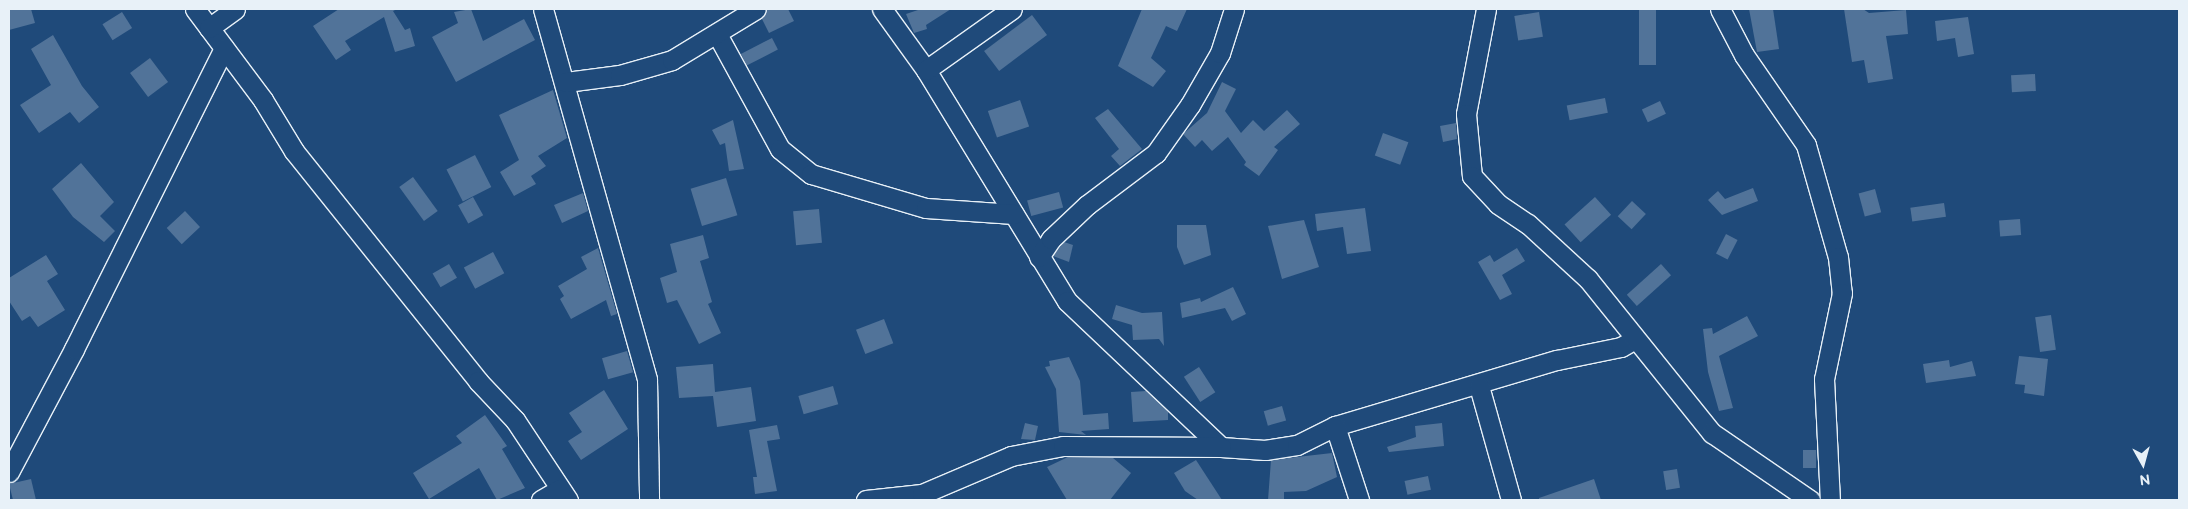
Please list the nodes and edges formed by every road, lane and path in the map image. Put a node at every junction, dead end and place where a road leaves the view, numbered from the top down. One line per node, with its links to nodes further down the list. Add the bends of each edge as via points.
1 (195, 9): 10 (street)
2 (234, 9): 10 (street)
3 (543, 9): 14 (street)
4 (756, 9): 11 (street)
5 (882, 9): 13 (street)
6 (1012, 9): 13 (street)
7 (1234, 9): 16 (street, via 1220,52 1190,105 1156,153 1087,205 1051,239)
8 (1486, 9): 17 (street, via 1466,114 1472,176 1498,204 1528,224 1588,279)
9 (1720, 9): 29 (street, via 1744,56 1806,145 1838,257 1842,293 1824,380)
10 (209, 28): 12 (street)
11 (716, 34): 14 (street, via 672,60 620,75); 15 (street, via 780,149 811,174 926,208)
12 (224, 48): 21 (street); 22 (street, via 263,100 294,152 478,382 515,420)
13 (926, 70): 15 (street)
14 (566, 82): 24 (street, via 647,380)
15 (1014, 214): 16 (street)
16 (1039, 257): 20 (street, via 1067,300)
17 (1635, 339): 18 (street, via 1621,347 1557,360); 28 (street, via 1712,433)
18 (1479, 386): 19 (street); 27 (street)
19 (1335, 426): 20 (street, via 1297,445 1265,450); 26 (street)
20 (1221, 447): 25 (street, via 1064,446 1010,456 922,494)
21 (9, 472)
22 (564, 495): 23 (street)
23 (541, 500)
24 (649, 500)
25 (866, 500)
26 (1359, 500)
27 (1511, 500)
28 (1810, 500)
29 (1830, 500)

